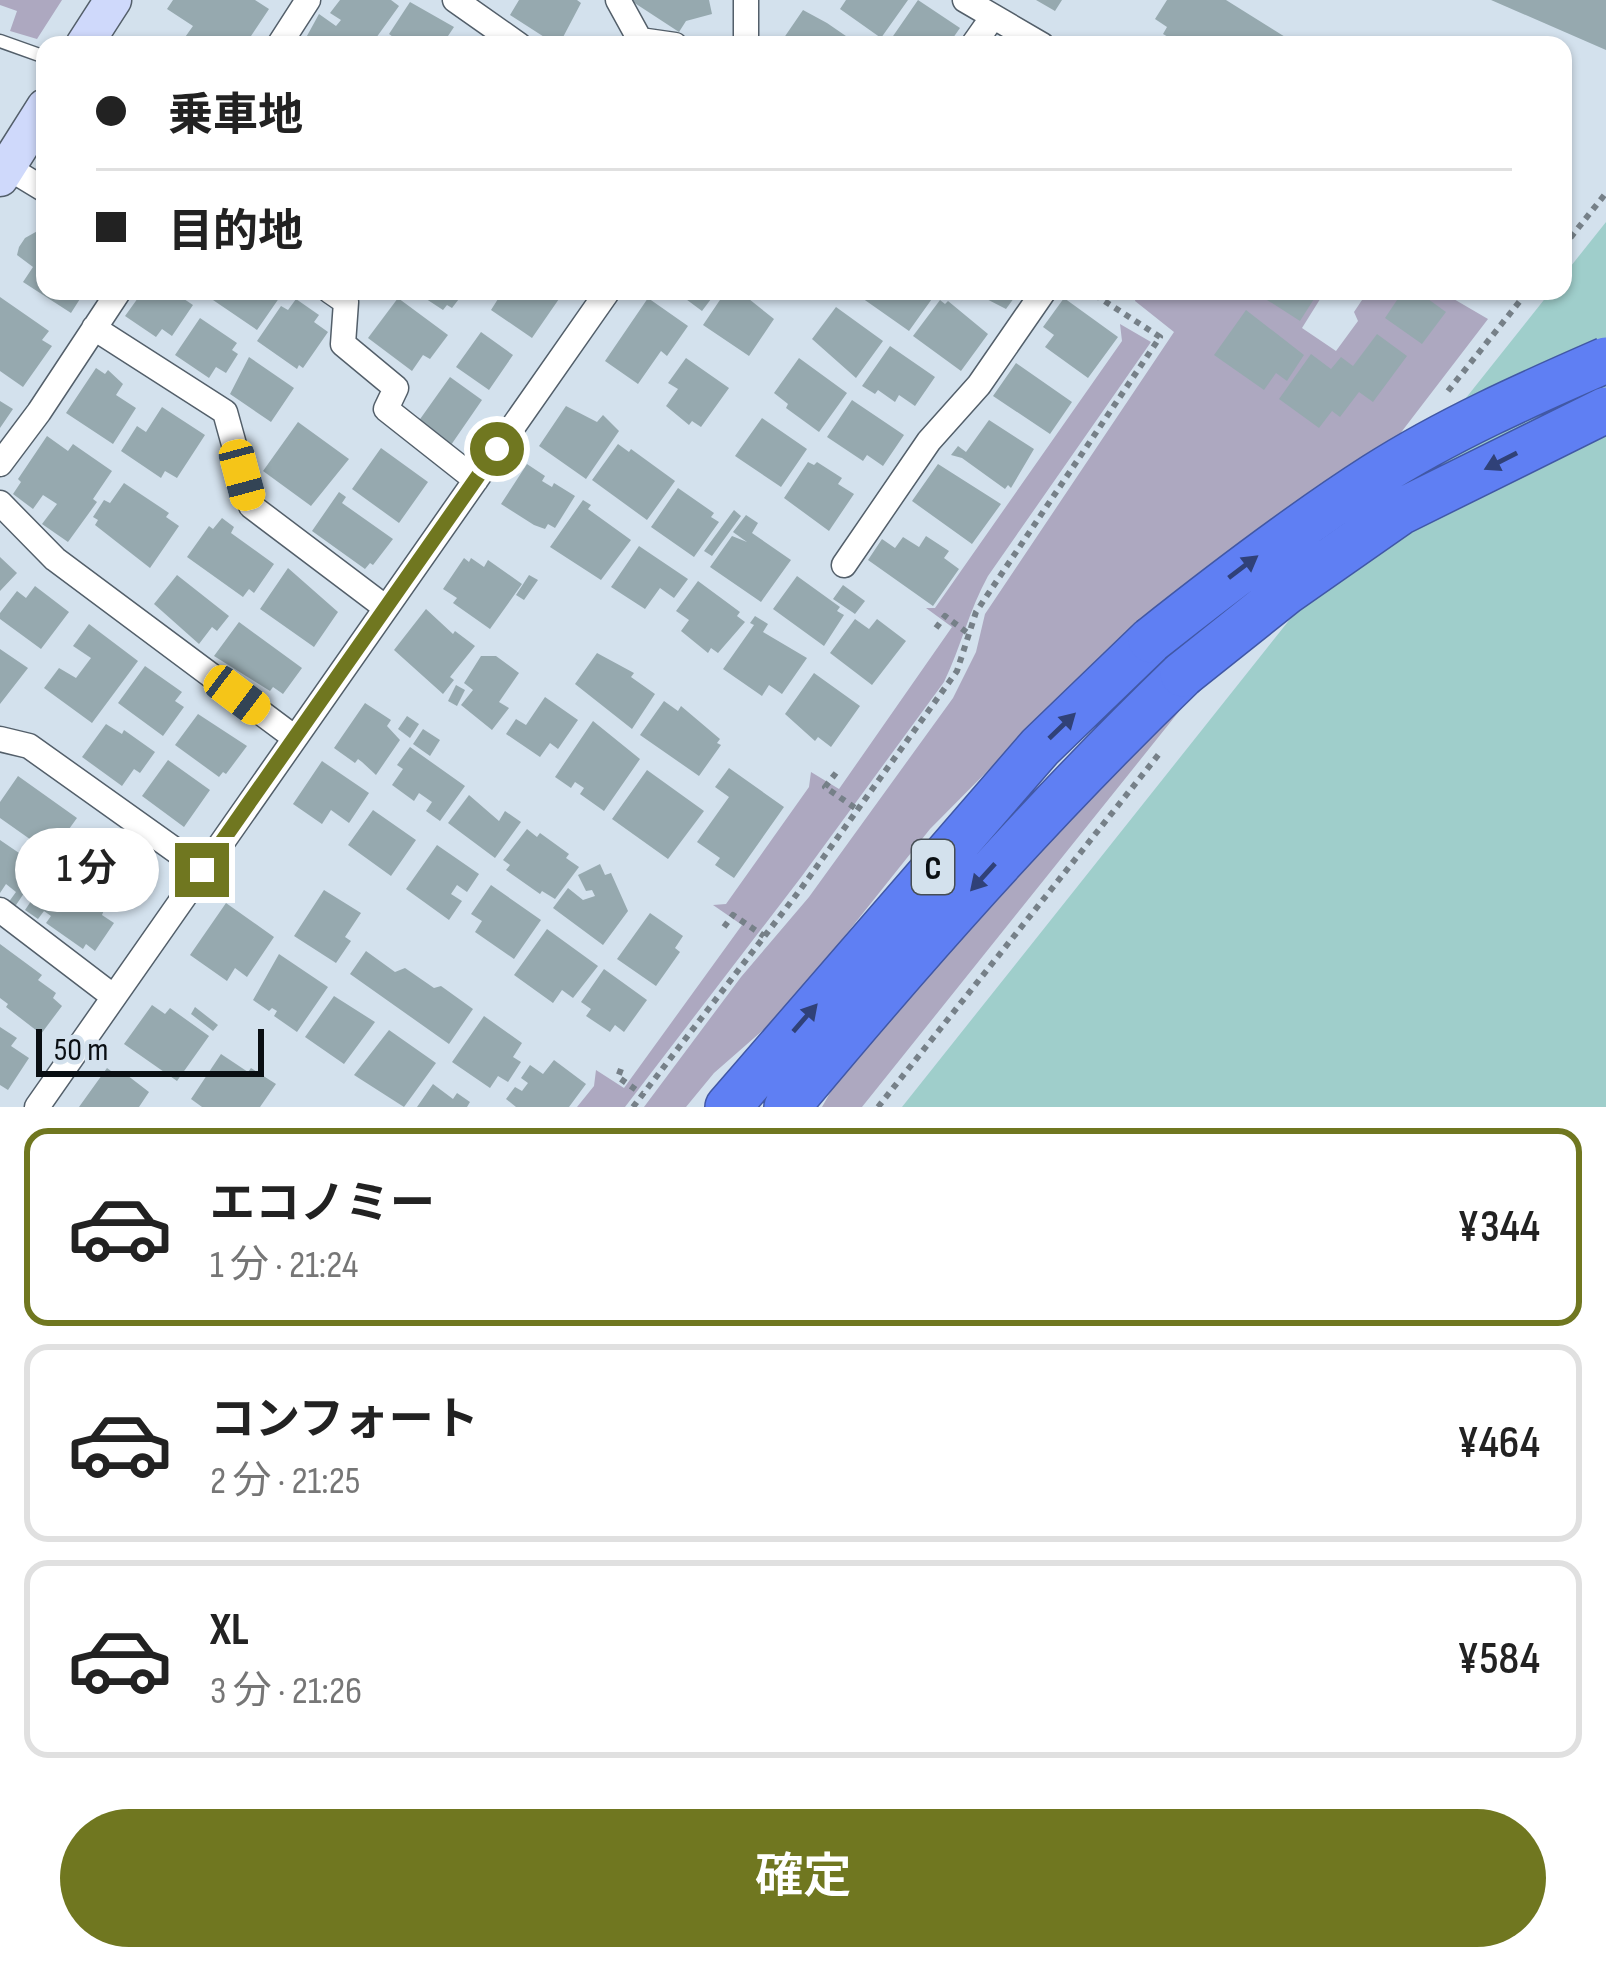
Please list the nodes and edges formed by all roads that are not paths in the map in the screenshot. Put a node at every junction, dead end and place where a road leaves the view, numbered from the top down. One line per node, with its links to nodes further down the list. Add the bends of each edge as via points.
1 (112, 0): 8 (street)
2 (308, 0): 9 (street)
3 (455, 0): 10 (street)
4 (618, 0): 11 (street)
5 (746, 0): 12 (street)
6 (965, 0): 7 (street)
7 (992, 18): 13 (street); 14 (street)
8 (90, 36)
9 (285, 36)
10 (506, 36)
11 (636, 36)
12 (746, 36)
13 (979, 36)
14 (1025, 36)
15 (0, 41): 16 (lane)
16 (36, 54)
17 (36, 121): 18 (street)
18 (4, 172): 19 (street)
19 (36, 186)
20 (112, 300): 24 (street)
21 (343, 300): 28 (street, via 343,344 396,388 386,409)
22 (600, 300): 28 (street)
23 (1038, 300): 30 (street)
24 (94, 328): 27 (street); 31 (street, via 225,412 250,506)
25 (1606, 360): 38 (highway, C, one-way to 25, bridge, via 1024,764 1151,640 1378,475)
26 (1606, 410): 39 (highway, C, one-way to 39, bridge, via 1400,512 1183,674 979,881)
27 (0, 464)
28 (476, 480): 31 (street)
29 (0, 503): 32 (street, via 55,559)
30 (844, 565)
31 (386, 608): 32 (street)
32 (295, 738): 34 (street)
33 (0, 739): 34 (street, via 29,746)
34 (202, 870): 36 (street)
35 (0, 910): 36 (street)
36 (114, 997): 37 (street)
37 (37, 1107)
38 (728, 1107)
39 (787, 1107)

